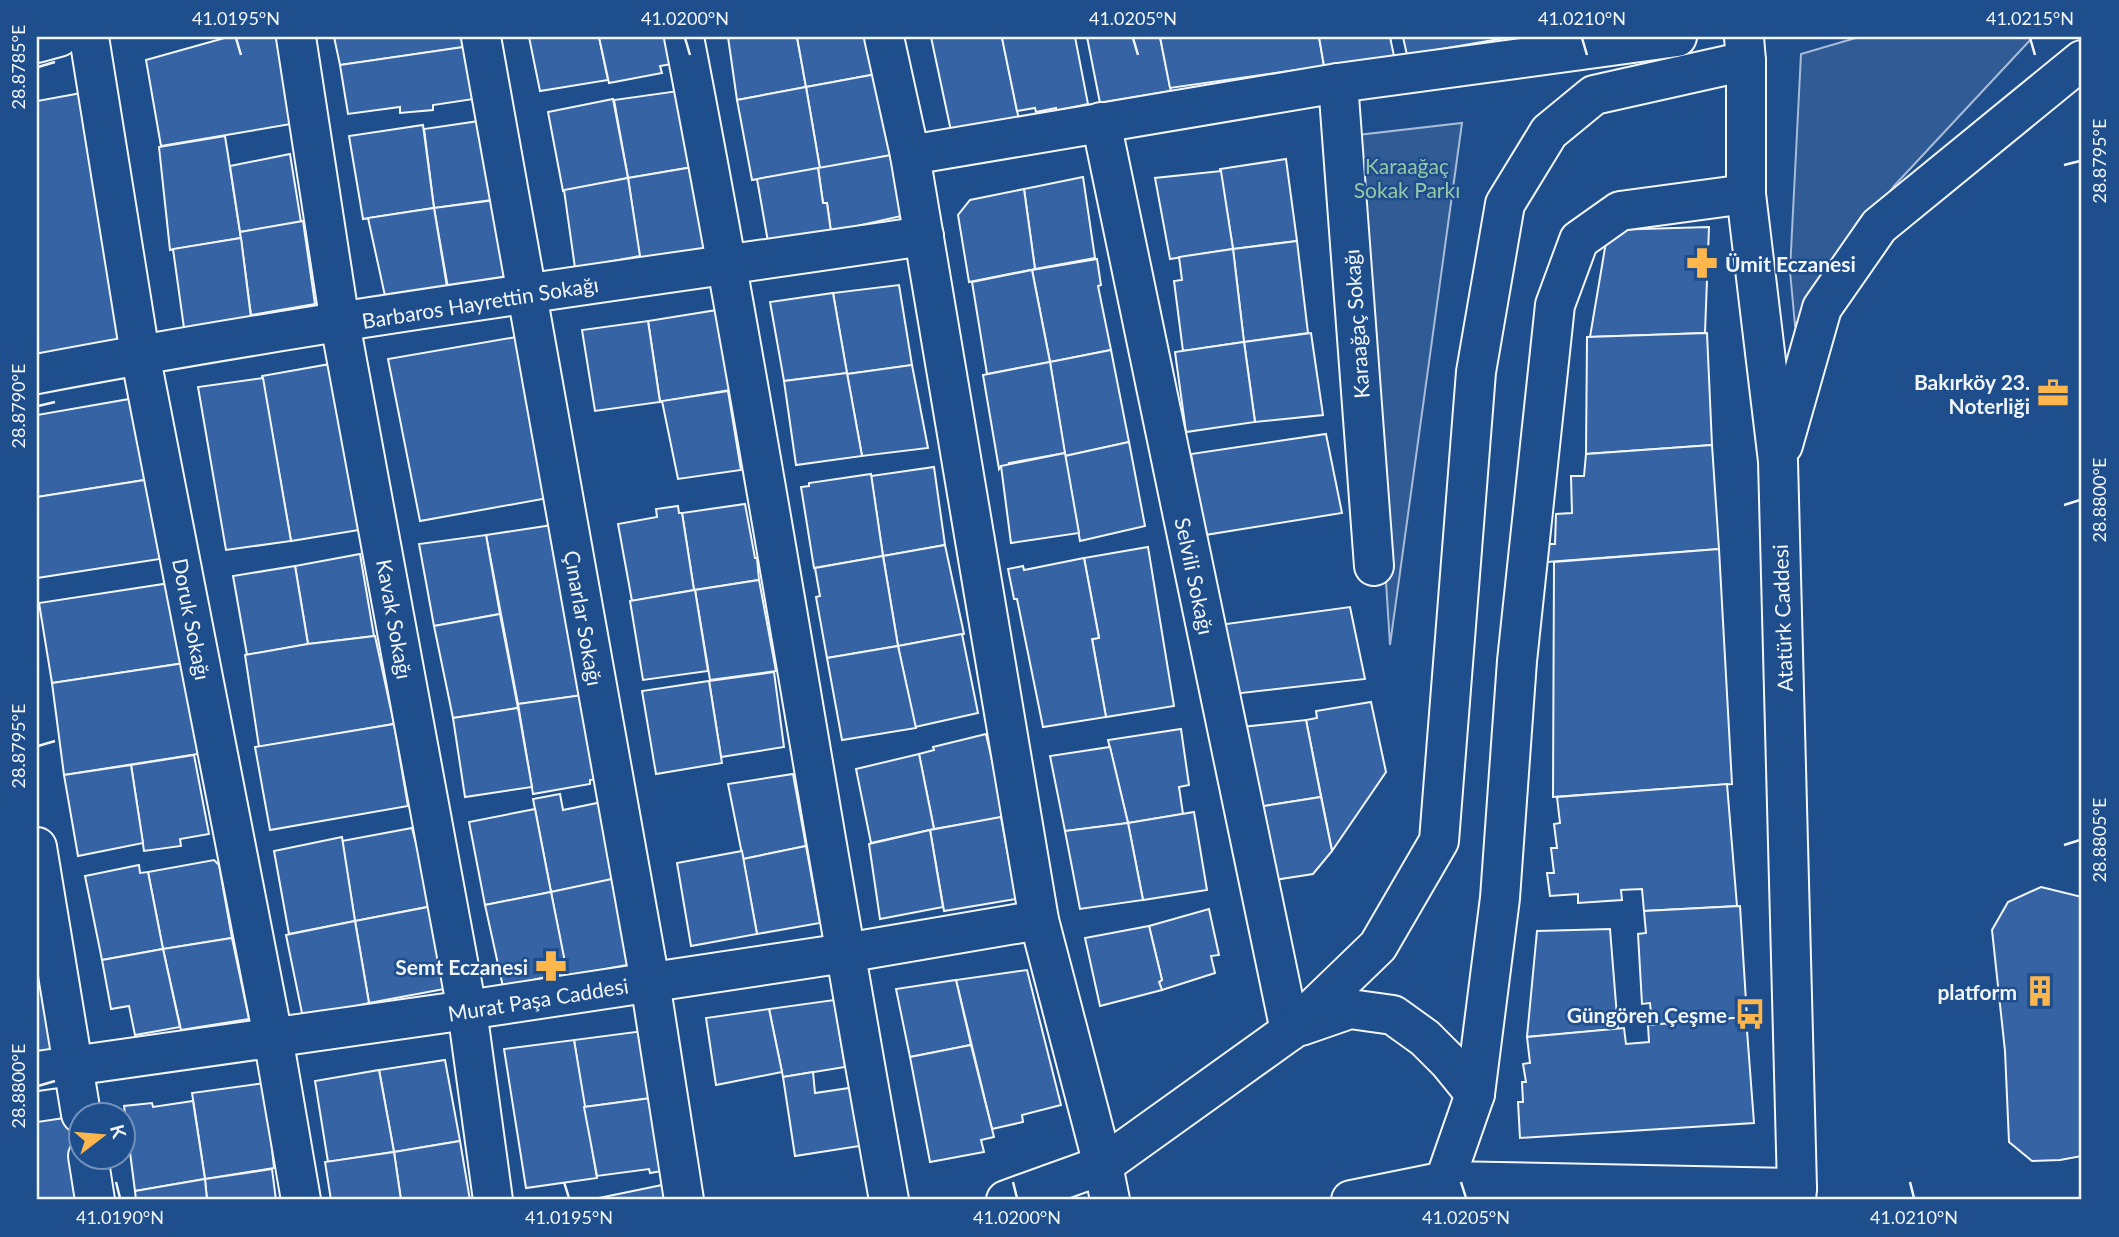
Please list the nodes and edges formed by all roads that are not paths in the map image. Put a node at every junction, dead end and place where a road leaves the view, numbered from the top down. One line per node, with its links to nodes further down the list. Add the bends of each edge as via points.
1 (59, 37): 8 (street)
2 (89, 37): 19 (street, Doruk Sokağı)
3 (296, 37): 18 (street, Kavak Sokağı)
4 (481, 37): 17 (street, Çınarlar Sokağı)
5 (684, 37): 16 (street)
6 (884, 37): 13 (street)
7 (1677, 37): 11 (street)
8 (37, 43)
9 (1745, 49): 14 (street, Atatürk Caddesi); 28 (street, via 1594,95 1549,132 1504,204 1476,372 1439,841 1378,946)
10 (2082, 60): 21 (street, via 1879,226 1822,308)
11 (1338, 83): 12 (street); 22 (street, Karaağaç Sokağı)
12 (1101, 122): 13 (street); 28 (street, Selvili Sokağı)
13 (910, 155): 15 (street)
14 (1746, 194): 21 (street, Atatürk Caddesi); 31 (street, via 1620,211 1579,240 1555,304 1517,661 1500,898)
15 (924, 236): 16 (street, Barbaros Hayrettin Sokağı); 24 (street)
16 (728, 265): 17 (street, Barbaros Hayrettin Sokağı); 25 (street)
17 (526, 294): 18 (street, Barbaros Hayrettin Sokağı); 26 (street, Çınarlar Sokağı)
18 (340, 323): 19 (street, Barbaros Hayrettin Sokağı); 27 (street, Kavak Sokağı)
19 (140, 354): 20 (street, Barbaros Hayrettin Sokağı); 29 (street, Doruk Sokağı)
20 (37, 374)
21 (1778, 461): 36 (street, Atatürk Caddesi)
22 (1374, 566)
23 (37, 847): 30 (street)
24 (1039, 920): 25 (street, Murat Paşa Caddesi); 34 (street)
25 (845, 953): 26 (street, Murat Paşa Caddesi); 41 (street)
26 (650, 982): 27 (street, Murat Paşa Caddesi); 40 (street, Çınarlar Sokağı)
27 (467, 1010): 29 (street, Murat Paşa Caddesi); 39 (street, Kavak Sokağı)
28 (1290, 1031): 31 (street, via 1350,1009 1393,1015 1425,1038); 34 (street)
29 (273, 1037): 30 (street, Murat Paşa Caddesi); 38 (street, Doruk Sokağı)
30 (55, 1069): 32 (street)
31 (1475, 1094): 35 (street)
32 (73, 1100)
33 (90, 1170): 37 (street)
34 (1106, 1183): 42 (street)
35 (1441, 1190): 36 (street); 43 (street)
36 (1798, 1196)
37 (95, 1200)
38 (301, 1200)
39 (493, 1200)
40 (684, 1200)
41 (889, 1200)
42 (1006, 1200)
43 (1351, 1200)

